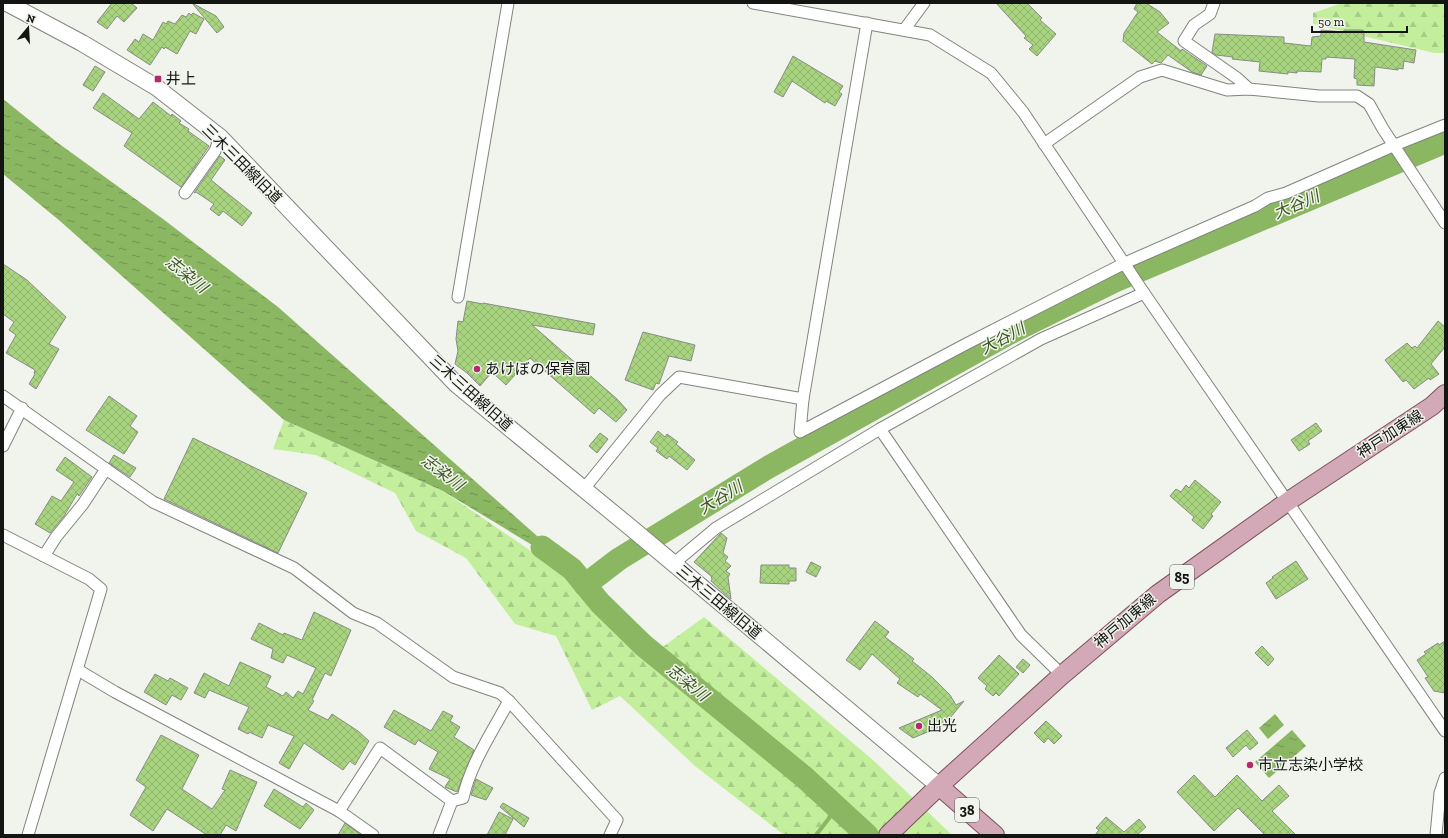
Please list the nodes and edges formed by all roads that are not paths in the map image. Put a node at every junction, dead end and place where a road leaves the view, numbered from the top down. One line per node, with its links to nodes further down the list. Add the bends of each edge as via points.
1 (7, 3): 10 (street, 三木三田線旧道, via 156,87)
2 (508, 3): 17 (street)
3 (753, 3): 6 (street)
4 (924, 3): 7 (street)
5 (1214, 3): 8 (street, via 1210,14 1194,25 1184,40)
6 (866, 23): 7 (street); 20 (street)
7 (904, 30): 11 (street, via 930,35 991,73 1023,112)
8 (1249, 89): 11 (street, via 1226,90 1162,70 1140,77); 12 (street, via 1319,96 1358,96 1369,104)
9 (1445, 126): 12 (street)
10 (220, 137): 13 (street, via 215,151); 25 (street, 三木三田線旧道, via 456,384)
11 (1044, 144): 15 (street)
12 (1396, 147): 14 (street); 15 (street, via 1286,193 1268,198)
13 (185, 193)
14 (1445, 223)
15 (1126, 263): 16 (street); 20 (street, via 800,432)
16 (1144, 294): 22 (street, via 1041,339); 26 (street)
17 (458, 297)
18 (1445, 394): 26 (main road, 神戸加東線 / 85, via 1432,406)
19 (3, 396): 21 (street)
20 (803, 399): 25 (street, via 679,377 660,395)
21 (22, 408): 23 (street); 24 (street)
22 (880, 429): 29 (street, via 716,528); 31 (street, via 1021,635)
23 (3, 446)
24 (106, 469): 28 (street); 32 (street, via 153,502 294,568 353,613 377,624 452,677 500,693)
25 (583, 490): 29 (street, 三木三田線旧道, via 630,526)
26 (1287, 502): 31 (main road, 神戸加東線 / 85, via 1158,594); 33 (street)
27 (3, 535): 28 (street)
28 (44, 556): 30 (street, via 89,579 101,589)
29 (673, 564): 36 (street, 三木三田線旧道)
30 (78, 670): 38 (street); 39 (street)
31 (1062, 674): 36 (main road, 神戸加東線 / 85)
32 (509, 701): 37 (street, via 486,742 463,798); 42 (street, via 617,820)
33 (1441, 718): 34 (street)
34 (1445, 731)
35 (1445, 778): 45 (street, via 1440,793)
36 (939, 786): 43 (main road, 38); 44 (main road, 38)
37 (452, 800): 38 (street, via 380,748); 41 (street)
38 (339, 811): 40 (street)
39 (28, 835)
40 (373, 835)
41 (439, 835)
42 (610, 835)
43 (888, 835)
44 (994, 835)
45 (1436, 835)

